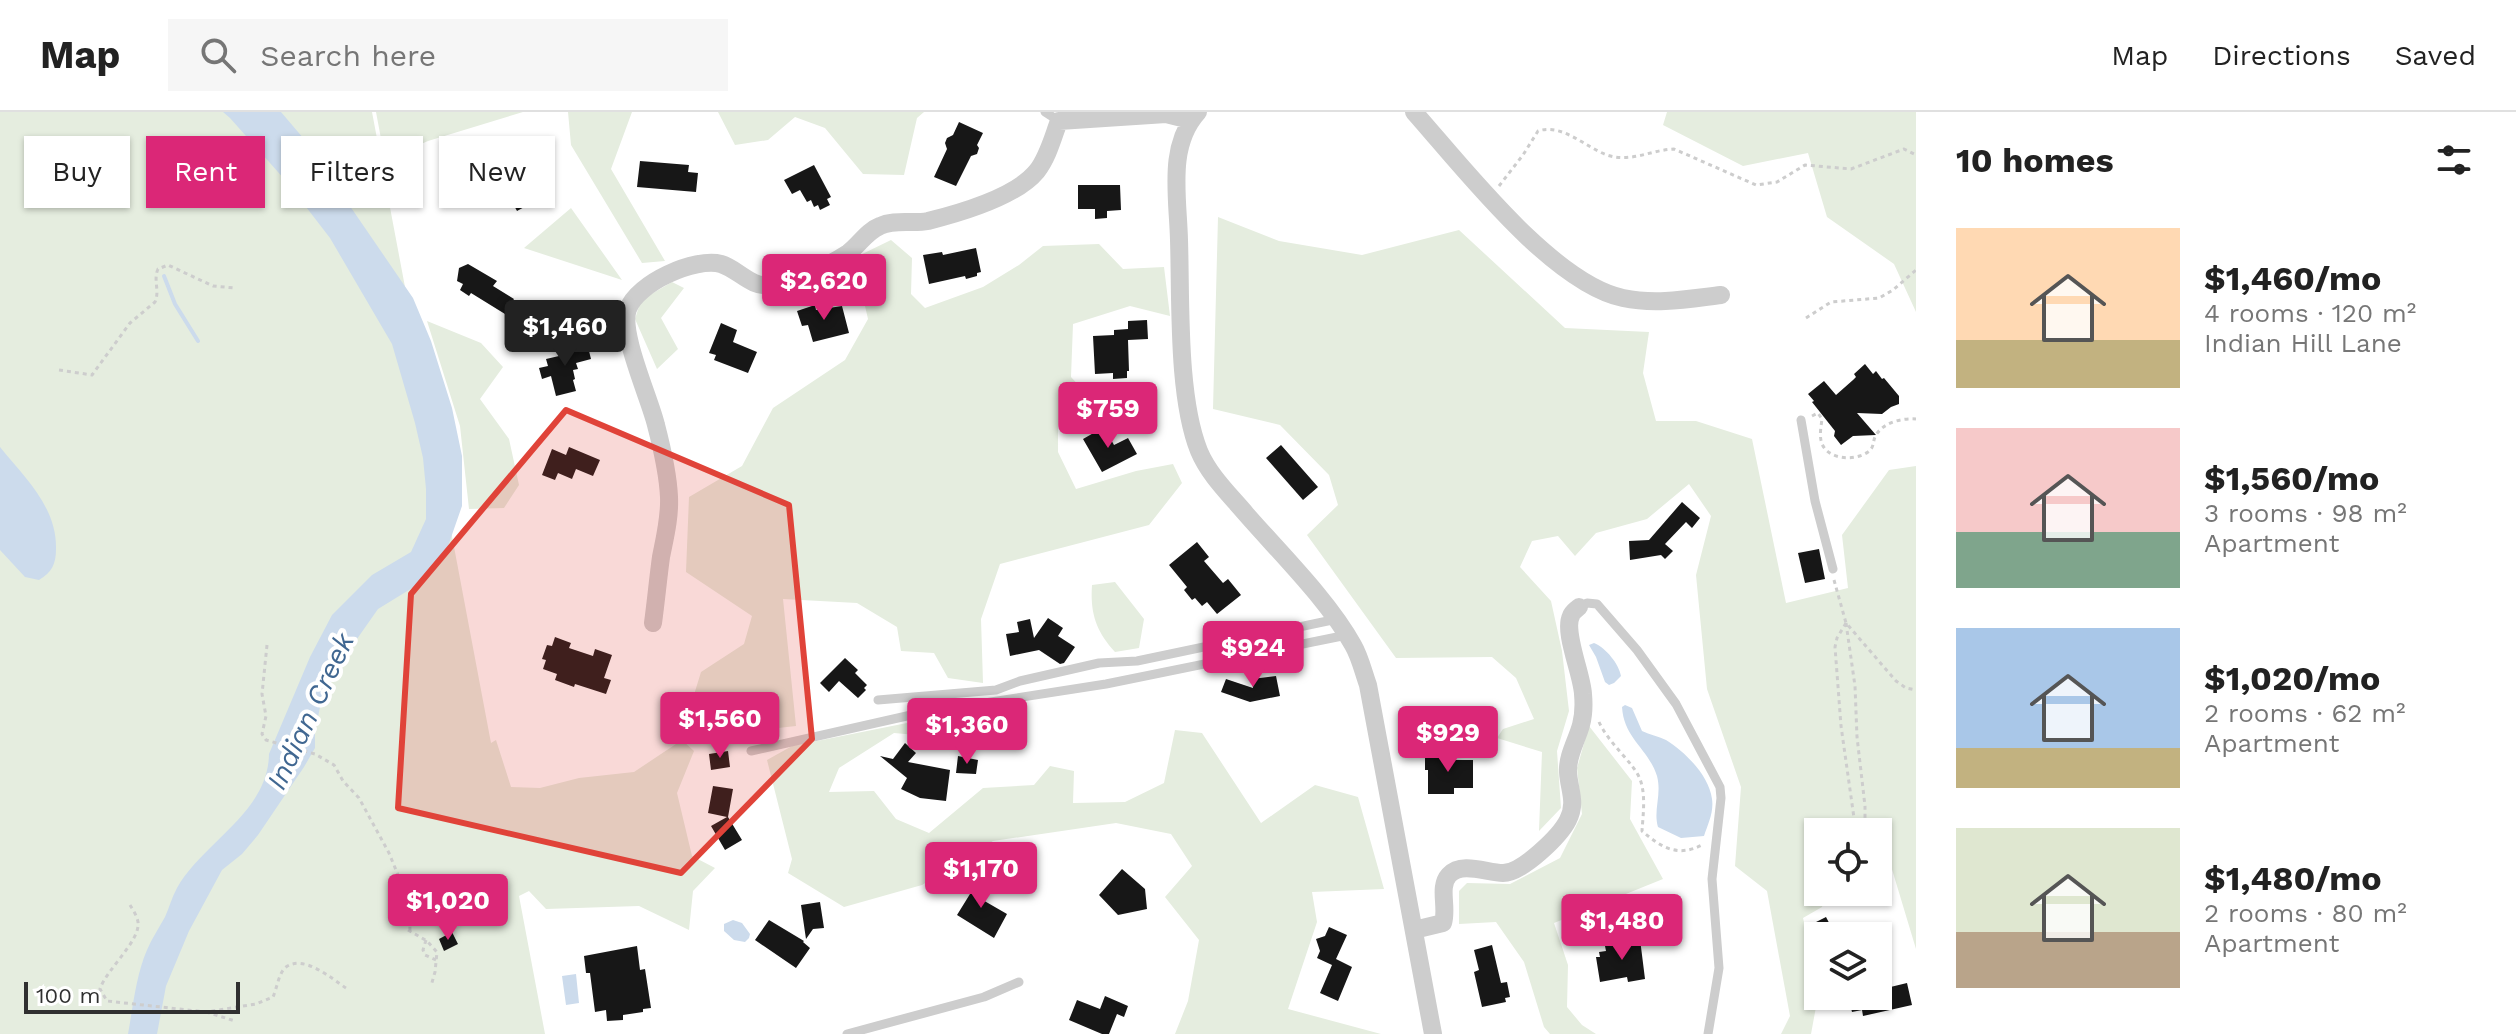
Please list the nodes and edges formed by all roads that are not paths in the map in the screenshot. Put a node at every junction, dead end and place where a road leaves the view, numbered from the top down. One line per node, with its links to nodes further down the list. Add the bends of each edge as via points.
1 (1414, 112): 4 (street, via 1493,200 1576,277 1620,298 1653,302)
2 (1052, 116): 3 (street); 8 (street, via 1038,170 990,200 927,221 883,224 850,252 768,286 710,262 654,281 635,296 626,313 627,326 656,424 669,496)
3 (1194, 116): 9 (street, via 1180,139 1177,176 1184,379 1199,452)
4 (1721, 295)
5 (1801, 420): 6 (lane)
6 (1833, 569)
7 (1579, 607): 12 (street, via 1569,631 1584,714 1569,760 1573,807 1567,822 1530,860 1511,871 1453,872 1443,892 1443,923); 16 (lane, via 1597,604 1637,650 1676,704 1720,787 1712,879 1719,968)
8 (653, 623)
9 (1342, 627): 10 (lane, via 1099,663 996,690); 11 (lane, via 1106,684 920,713); 12 (street, via 1368,685)
10 (878, 700)
11 (751, 751)
12 (1414, 930): 15 (street)
13 (1019, 982): 14 (lane, via 984,997)
14 (847, 1034)
15 (1433, 1034)
16 (1708, 1034)

